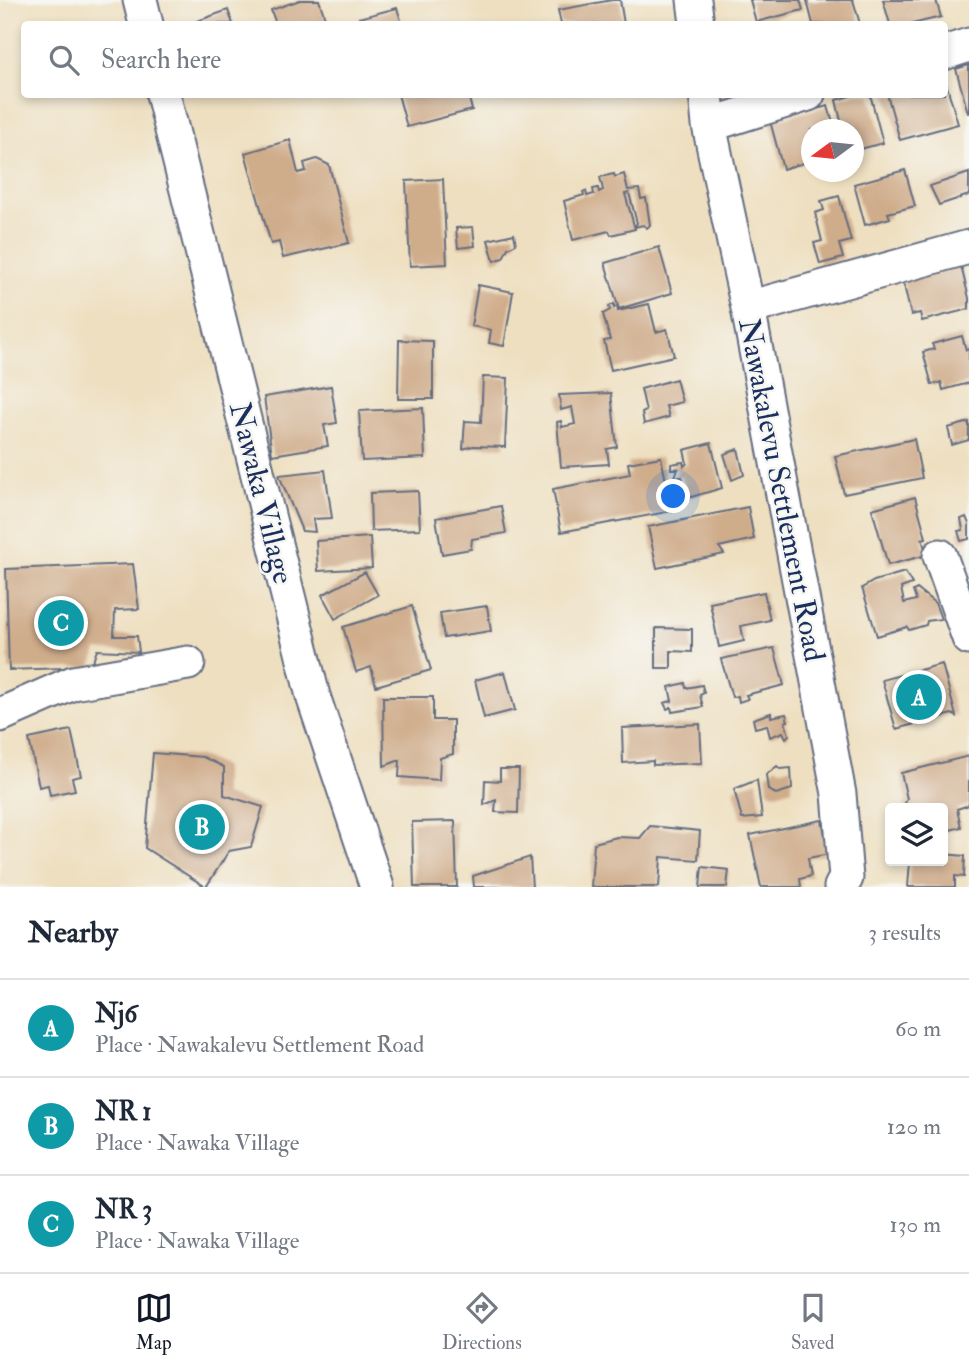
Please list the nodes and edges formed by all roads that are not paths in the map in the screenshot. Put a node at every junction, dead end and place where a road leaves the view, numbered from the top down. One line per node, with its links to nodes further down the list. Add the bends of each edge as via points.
1 (140, 0): 3 (street)
2 (694, 0): 4 (street)
3 (145, 21)
4 (697, 21)
5 (969, 45): 6 (street)
6 (948, 51)
7 (164, 98): 16 (street, Nawaka Village, via 313,696)
8 (783, 98): 9 (street)
9 (707, 110): 11 (street, Nawakalevu Settlement Road)
10 (969, 247): 11 (street)
11 (748, 308): 17 (street, Nawakalevu Settlement Road, via 839,794 846,878)
12 (940, 556): 13 (street)
13 (969, 638)
14 (188, 663): 15 (street, via 73,683)
15 (0, 715)
16 (377, 887)
17 (841, 887)

